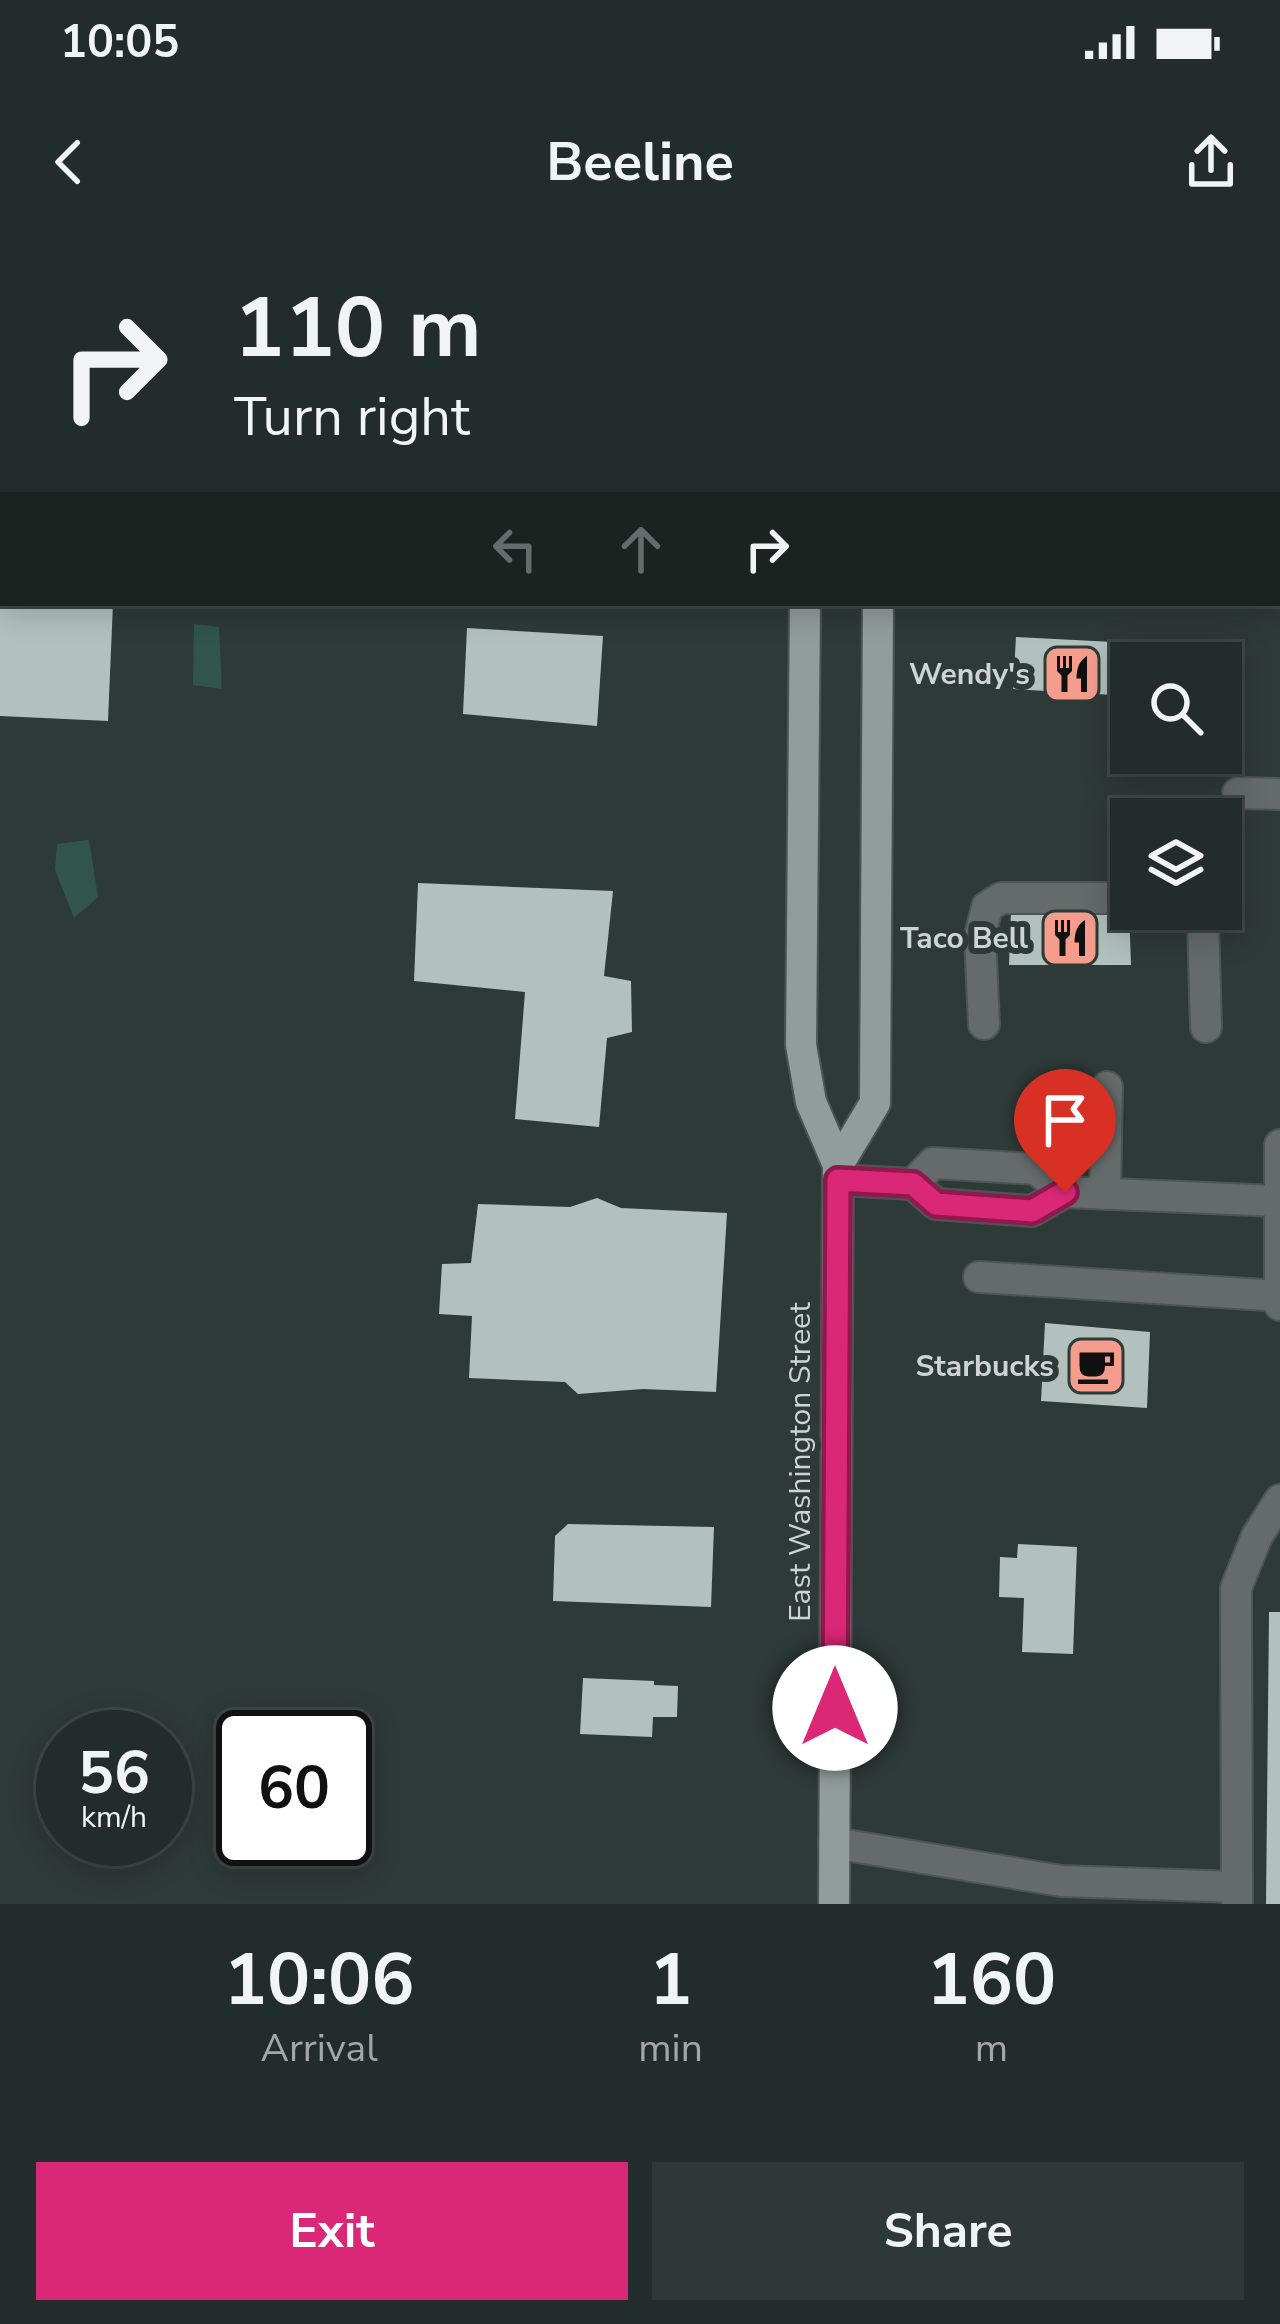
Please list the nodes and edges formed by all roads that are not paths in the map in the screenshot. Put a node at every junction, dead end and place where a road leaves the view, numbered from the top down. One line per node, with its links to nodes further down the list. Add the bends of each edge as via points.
1 (805, 606): 11 (main road, East Washington Street, via 801,1045)
2 (878, 606): 11 (main road, via 875,1103)
3 (1238, 793): 4 (lane)
4 (1280, 794)
5 (1110, 898): 7 (lane, via 1000,898 987,907 980,936)
6 (1203, 930): 8 (lane)
7 (983, 1024)
8 (1206, 1027)
9 (1107, 1088): 12 (lane)
10 (1280, 1145): 13 (lane)
11 (838, 1173): 12 (lane, via 913,1184 933,1163 1036,1169 1065,1192); 18 (main road, East Washington Street)
12 (1105, 1194): 13 (lane)
13 (1278, 1202): 15 (lane)
14 (980, 1277): 15 (lane)
15 (1280, 1295): 16 (lane)
16 (1280, 1305)
17 (1280, 1500): 19 (lane, via 1236,1588)
18 (835, 1843): 19 (lane, via 1061,1881); 20 (main road, East Washington Street)
19 (1237, 1895)
20 (834, 1904)

